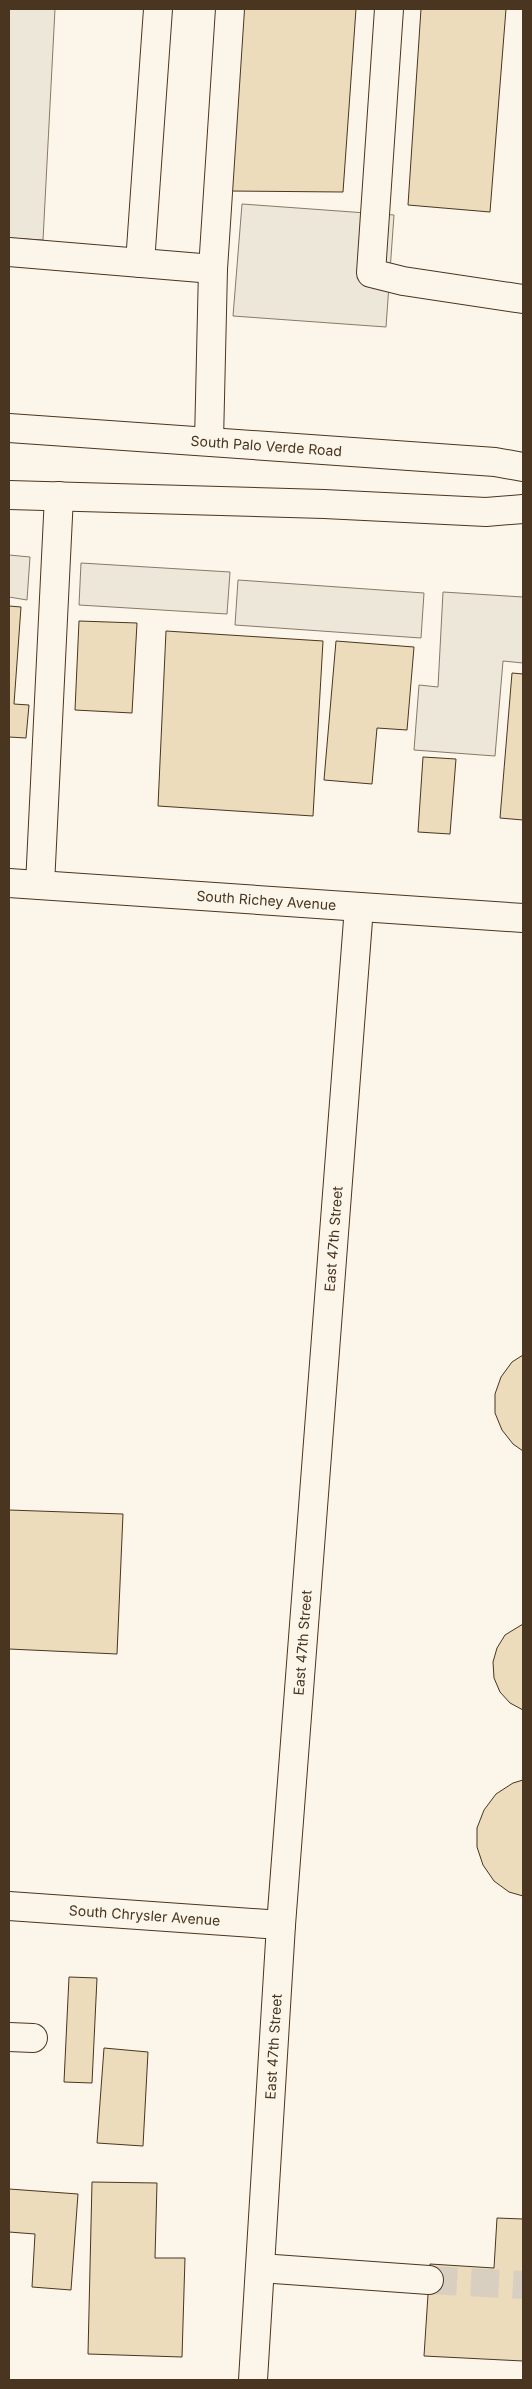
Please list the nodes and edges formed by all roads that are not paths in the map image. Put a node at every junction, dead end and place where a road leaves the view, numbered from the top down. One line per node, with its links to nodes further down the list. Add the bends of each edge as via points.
1 (158, 9): 5 (street)
2 (230, 9): 6 (street)
3 (389, 9): 7 (street, via 371,273)
4 (9, 252): 5 (street)
5 (140, 263): 6 (street)
6 (213, 269): 9 (street)
7 (523, 300)
8 (9, 428): 9 (street, South Palo Verde Road)
9 (209, 441): 10 (street, South Palo Verde Road, via 495,462)
10 (523, 467)
11 (9, 495): 12 (street)
12 (59, 496): 13 (street, via 486,512); 15 (street)
13 (523, 509)
14 (9, 883): 15 (street, South Richey Avenue)
15 (40, 885): 16 (street, South Richey Avenue)
16 (359, 907): 17 (street, South Richey Avenue); 19 (street, East 47th Street)
17 (523, 918)
18 (9, 1906): 19 (street, South Chrysler Avenue)
19 (281, 1925): 20 (street, East 47th Street)
20 (260, 2268): 21 (street); 22 (street, East 47th Street)
21 (429, 2280)
22 (253, 2380)

